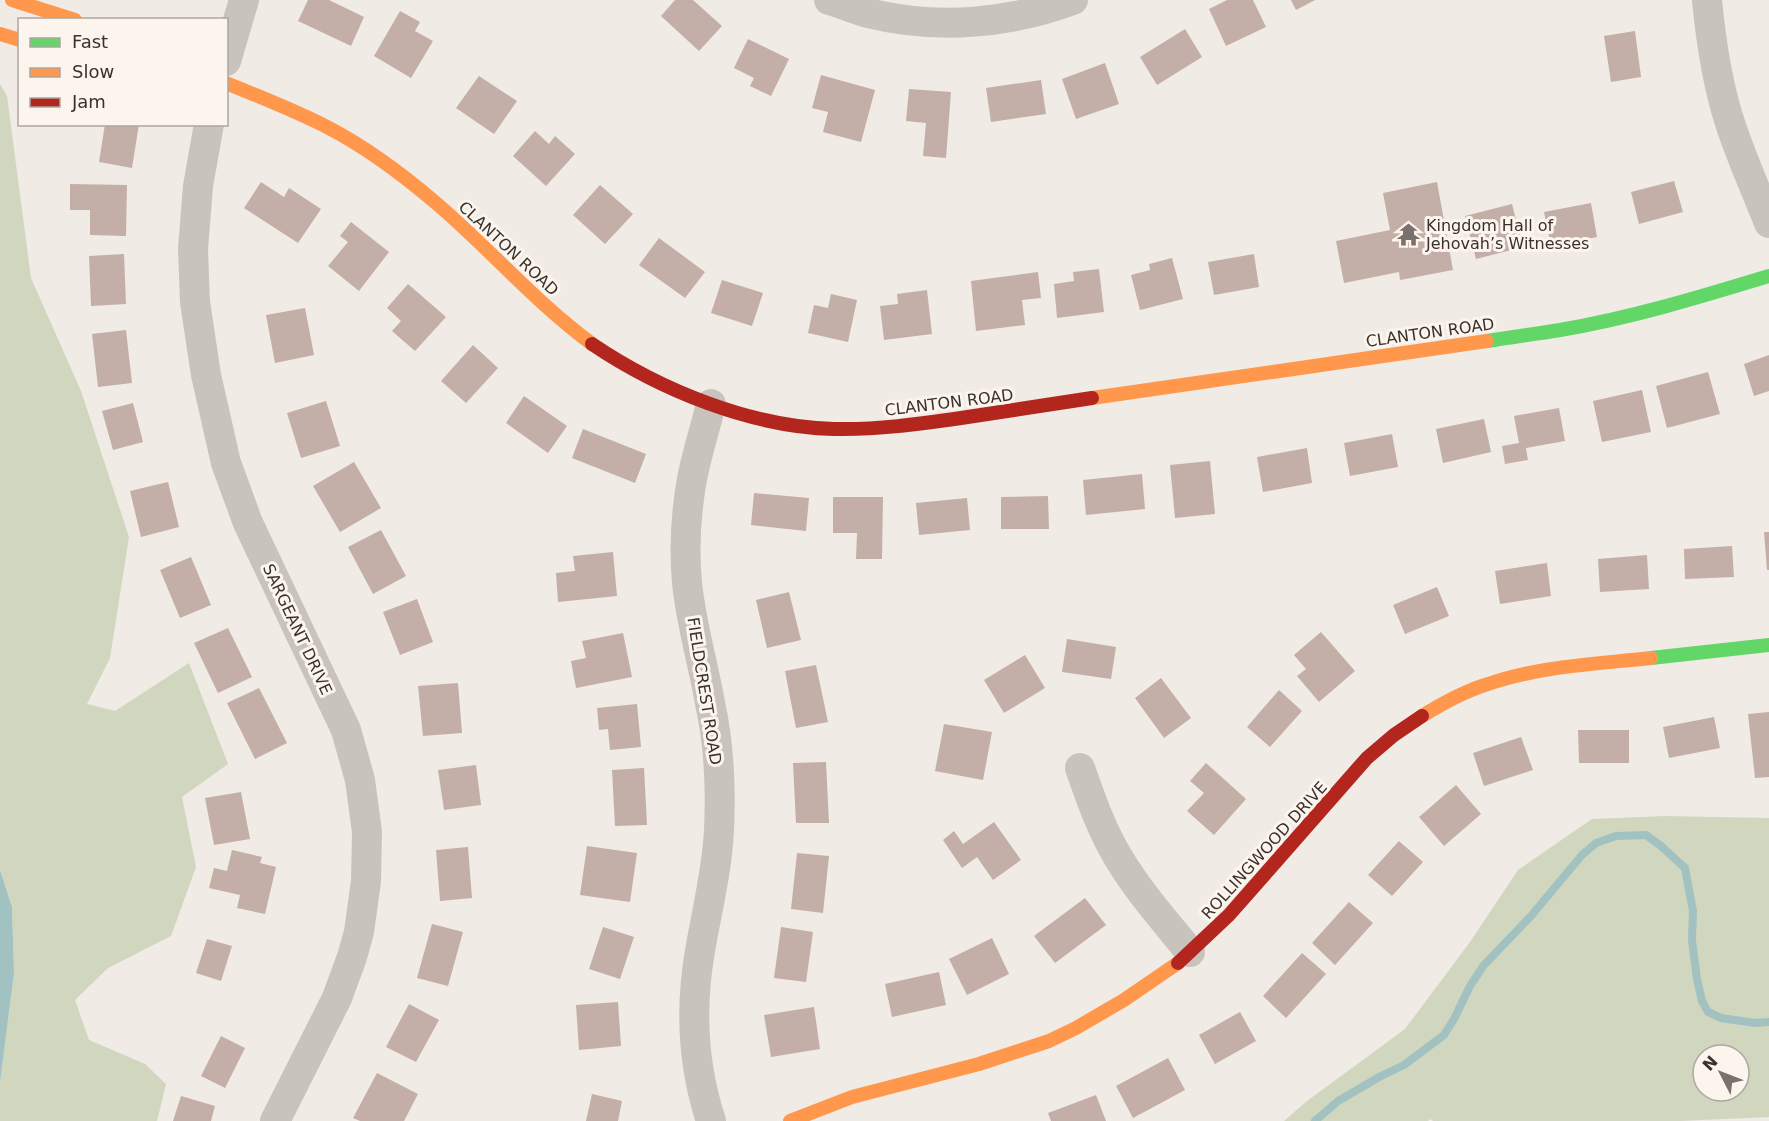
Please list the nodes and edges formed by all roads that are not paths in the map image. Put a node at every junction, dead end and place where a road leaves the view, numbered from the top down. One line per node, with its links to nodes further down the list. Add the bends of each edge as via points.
1 (12, 0): 6 (main road)
2 (244, 0): 9 (street)
3 (828, 0): 4 (street, via 892,18 942,23 1022,15)
4 (1073, 0)
5 (1707, 0): 12 (street, via 1722,97)
6 (69, 18)
7 (0, 34): 8 (main road)
8 (18, 39)
9 (228, 54)
10 (228, 84): 14 (main road, CLANTON ROAD, via 285,106 341,135 399,173 444,208 540,301 588,340 644,375)
11 (209, 126): 18 (street, SARGEANT DRIVE, via 193,249 195,302 206,375 226,463 248,523 346,730 360,780 367,832 366,881 352,957 337,998)
12 (1769, 223)
13 (1769, 276): 14 (main road, CLANTON ROAD, via 1701,297 1560,330 917,424 858,430 806,427)
14 (711, 404): 19 (street, FIELDCREST ROAD, via 692,479 686,531 687,582 711,706 718,768 719,829 714,886 696,977 694,1029 702,1096)
15 (1769, 645): 17 (main road, ROLLINGWOOD DRIVE, via 1544,671 1487,684 1444,702 1367,758 1233,910)
16 (1080, 768): 17 (street, via 1095,812 1118,856)
17 (1190, 952): 20 (main road, ROLLINGWOOD DRIVE, via 1122,1002 1060,1036 983,1063 858,1094)
18 (275, 1121)
19 (711, 1121)
20 (790, 1121)

